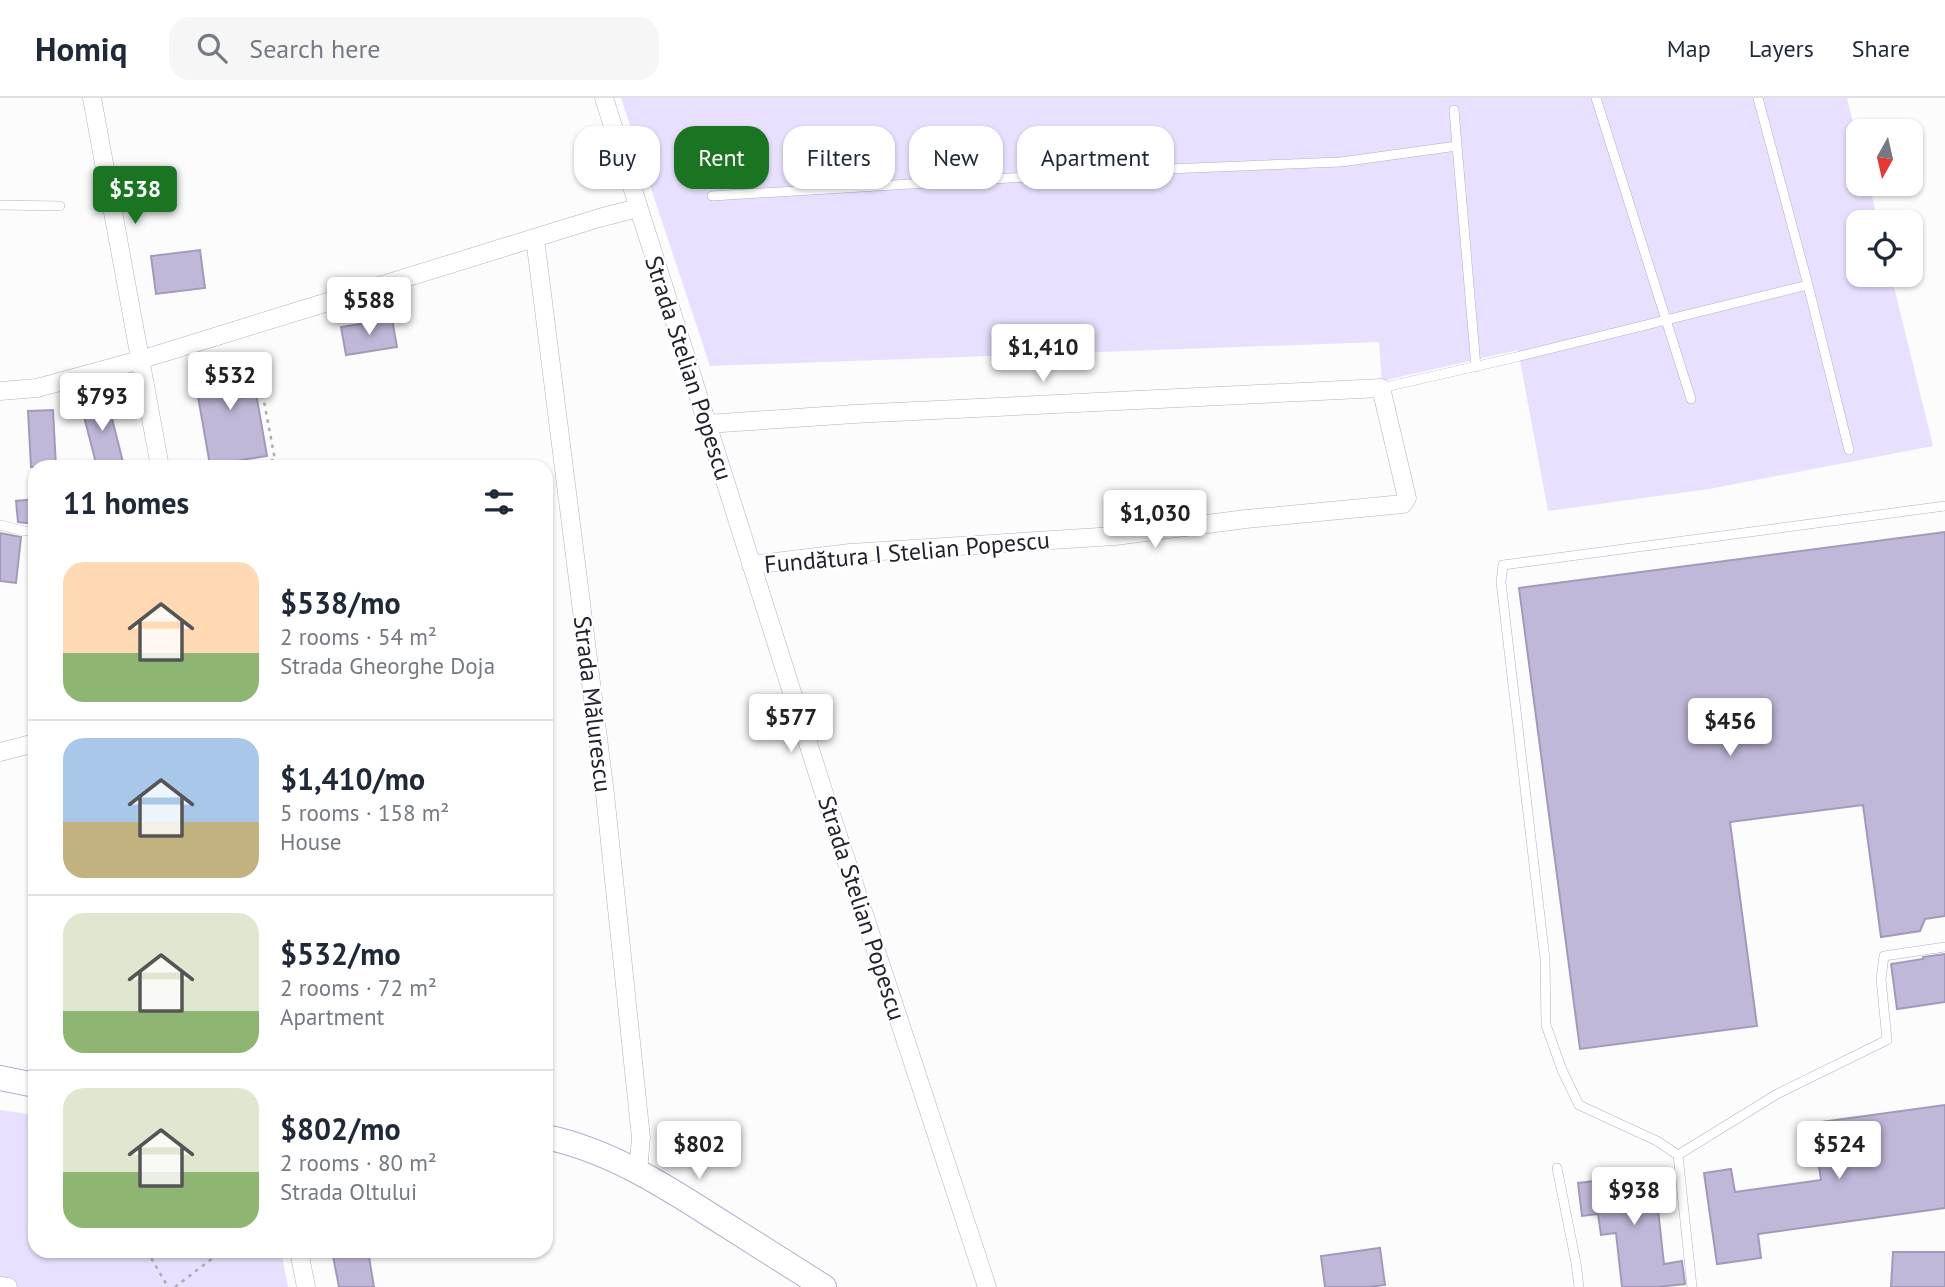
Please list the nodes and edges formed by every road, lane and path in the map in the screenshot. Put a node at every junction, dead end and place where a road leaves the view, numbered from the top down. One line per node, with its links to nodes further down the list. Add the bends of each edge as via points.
1 (92, 98): 14 (street)
2 (604, 98): 10 (street, Strada Stelian Popescu)
3 (1596, 98): 13 (lane)
4 (1758, 98): 12 (lane)
5 (1454, 110): 6 (lane)
6 (1457, 146): 7 (lane, via 1342,162); 15 (lane)
7 (712, 196)
8 (0, 205): 9 (lane)
9 (60, 206)
10 (638, 208): 11 (street); 20 (street, Strada Stelian Popescu)
11 (535, 238): 14 (street); 36 (street, Strada Mălurescu, via 605,794 641,1138)
12 (1808, 285): 13 (lane); 21 (lane)
13 (1667, 319): 15 (lane); 19 (lane)
14 (140, 360): 17 (street, via 37,388); 22 (street)
15 (1476, 367): 16 (lane)
16 (1381, 388): 20 (street); 27 (street, Fundătura I Stelian Popescu, via 1407,498 1403,504 1115,536 850,553)
17 (0, 391)
18 (263, 396): 23 (path)
19 (1691, 399)
20 (707, 424): 27 (street, Strada Stelian Popescu)
21 (1849, 450)
22 (159, 460)
23 (275, 460)
24 (1945, 506): 34 (lane, via 1503,565 1501,582 1545,959 1546,1025 1580,1105)
25 (0, 525): 26 (lane)
26 (28, 531)
27 (751, 565): 46 (street, Strada Stelian Popescu)
28 (28, 745): 29 (street)
29 (0, 752)
30 (1945, 947): 34 (lane, via 1884,956 1881,979 1886,1040 1777,1094)
31 (0, 1077): 32 (main road)
32 (28, 1083)
33 (553, 1139): 36 (main road)
34 (1678, 1154): 48 (lane)
35 (1557, 1168): 47 (lane)
36 (638, 1171): 45 (main road)
37 (151, 1258): 42 (path)
38 (213, 1258): 43 (path)
39 (300, 1258): 44 (street)
40 (0, 1286): 41 (street)
41 (9, 1287)
42 (168, 1287)
43 (175, 1287)
44 (306, 1287)
45 (824, 1287)
46 (987, 1287)
47 (1579, 1287)
48 (1692, 1287)

